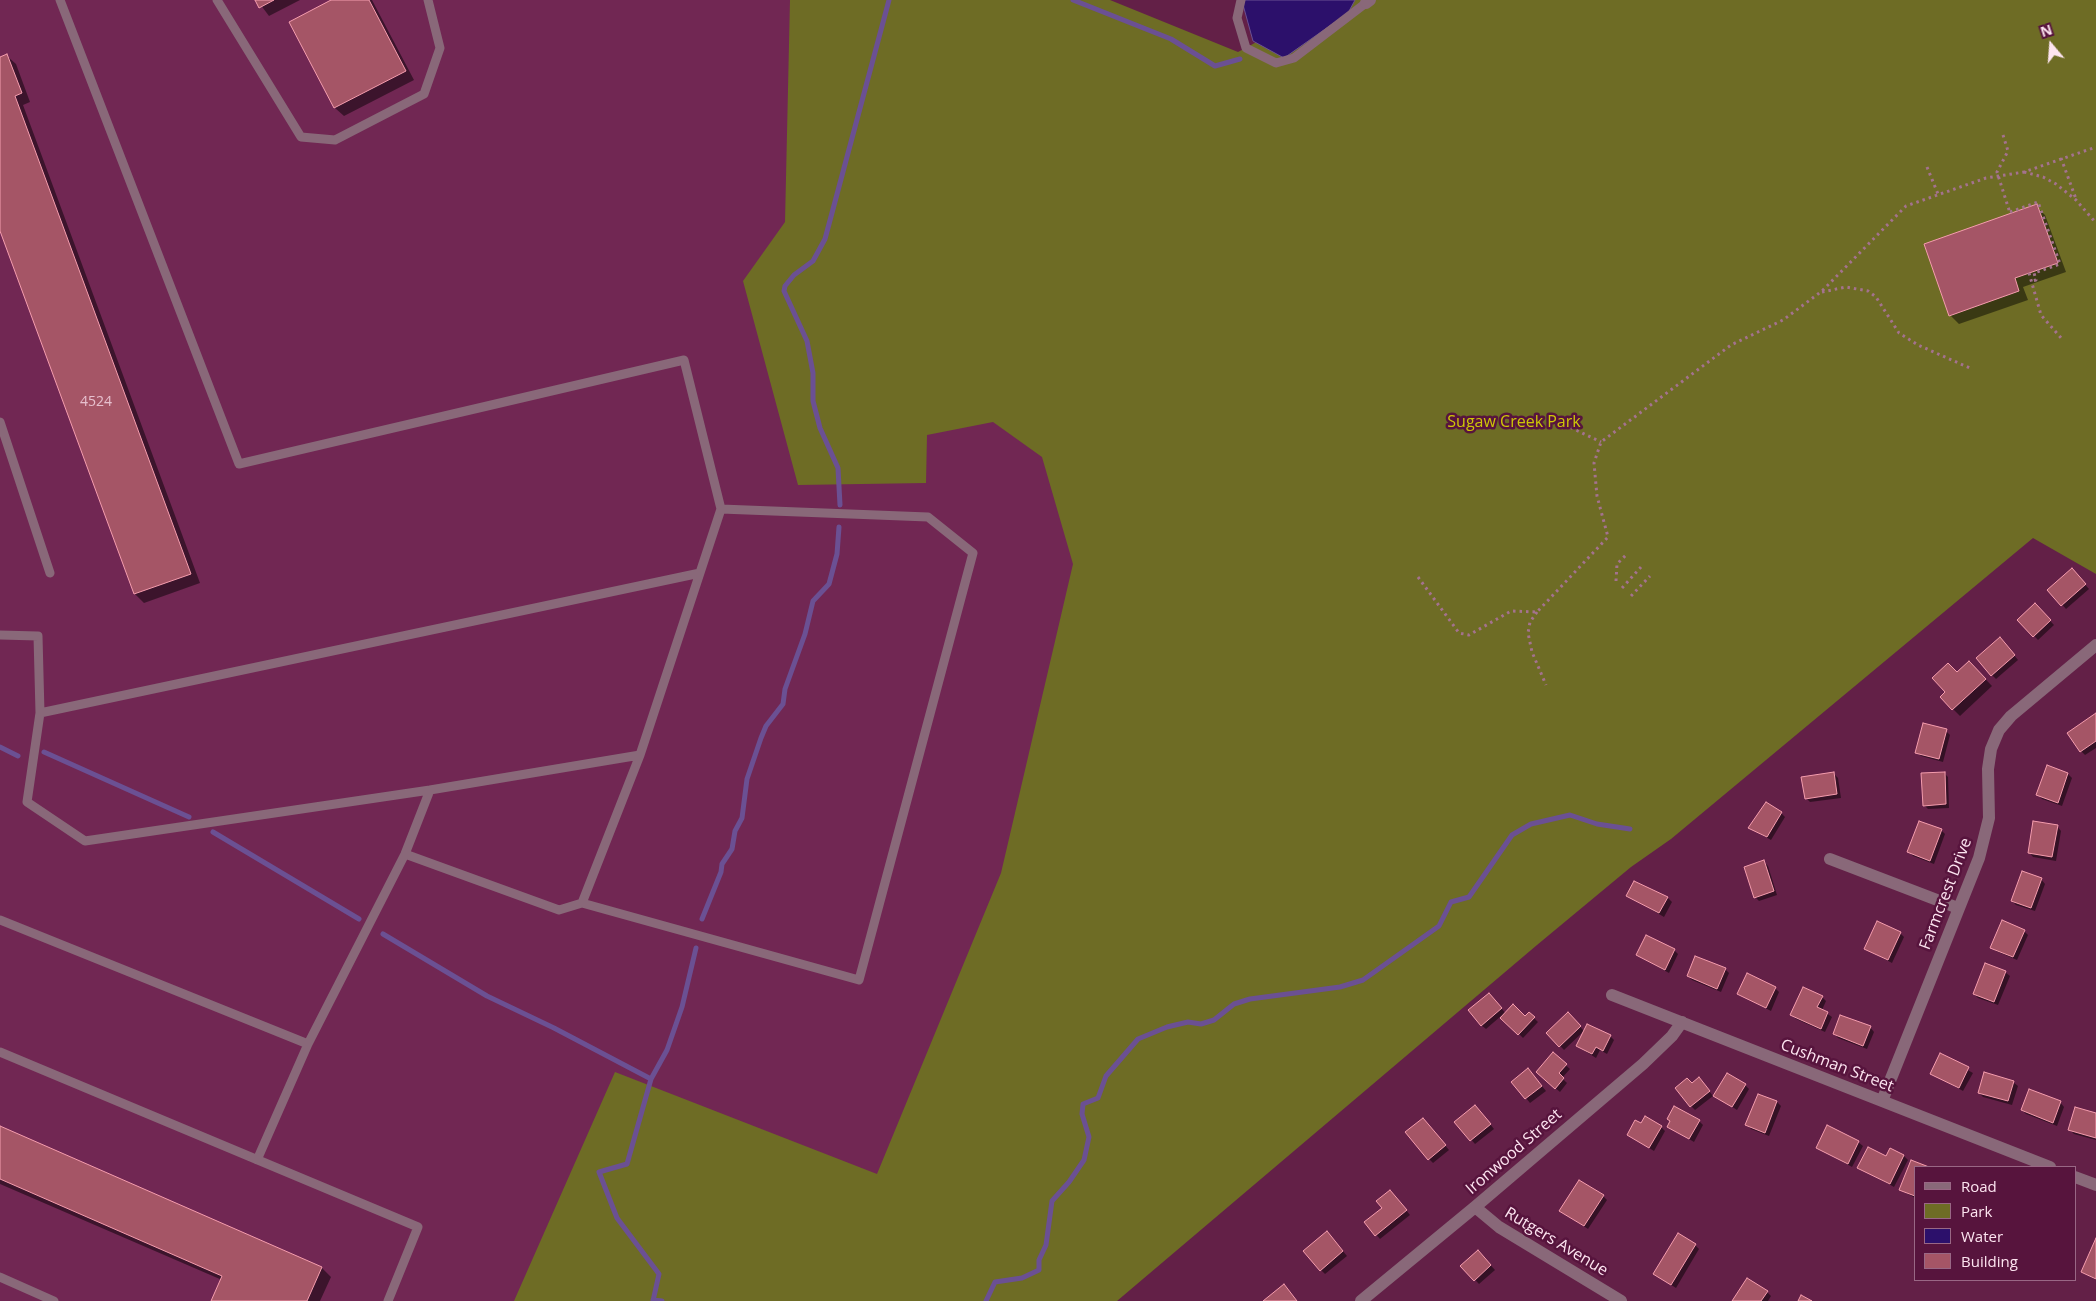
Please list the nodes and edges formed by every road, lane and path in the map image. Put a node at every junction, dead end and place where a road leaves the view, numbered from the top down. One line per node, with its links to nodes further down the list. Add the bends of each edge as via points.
1 (60, 0): 23 (lane, via 238,464 684,360)
2 (217, 0): 3 (lane, via 301,137 335,140 424,94 440,48)
3 (428, 0)
4 (1241, 0): 5 (lane, via 1237,18 1246,48 1276,63 1294,58)
5 (1368, 2)
6 (2003, 135): 11 (path, via 2008,151 1998,167)
7 (2096, 146): 8 (path)
8 (2061, 158): 10 (path); 13 (path)
9 (1927, 166): 12 (path)
10 (2024, 172): 11 (path); 13 (path, via 2043,177)
11 (1998, 176): 12 (path); 16 (path, via 2010,213 2038,202 2060,264 2034,273 2036,280)
12 (1938, 194): 17 (path, via 1901,210)
13 (2076, 200): 14 (path)
14 (2096, 222)
15 (2029, 273): 16 (path)
16 (2032, 281): 18 (path, via 2041,316)
17 (1818, 294): 19 (path, via 1846,287 1868,291 1876,297 1899,334); 22 (path, via 1783,320 1730,345)
18 (2062, 339)
19 (1972, 369)
20 (1553, 419): 22 (path)
21 (0, 422): 26 (lane)
22 (1601, 442): 33 (path, via 1594,463 1597,496 1608,538)
23 (721, 509): 27 (lane); 42 (lane, via 928,517 973,553 859,980)
24 (1627, 554): 30 (path, via 1617,564)
25 (1641, 567): 31 (path)
26 (50, 573)
27 (700, 573): 37 (lane); 38 (lane)
28 (1650, 576): 32 (path)
29 (1418, 577): 33 (path, via 1460,633 1469,635 1511,611)
30 (1616, 582)
31 (1622, 588)
32 (1631, 596)
33 (1537, 612): 36 (path, via 1528,633)
34 (0, 635): 37 (lane, via 38,636)
35 (2096, 645): 43 (street, Farmcrest Drive, via 2011,716 1999,730 1991,749 1988,769 1987,832)
36 (1546, 685)
37 (40, 713): 39 (lane, via 27,802 85,841)
38 (640, 754): 39 (lane); 42 (lane)
39 (430, 790): 40 (lane)
40 (405, 854): 42 (lane, via 560,910); 47 (lane)
41 (1830, 859): 43 (street)
42 (582, 902)
43 (1958, 908): 49 (street, Farmcrest Drive)
44 (0, 920): 47 (lane)
45 (1612, 995): 46 (street, Cushman Street)
46 (1682, 1022): 49 (street, Cushman Street); 54 (street, Ironwood Street, via 1643,1064)
47 (308, 1044): 50 (lane)
48 (0, 1052): 50 (lane)
49 (1882, 1101): 51 (street, Cushman Street)
50 (257, 1160): 57 (lane, via 418,1227)
51 (2047, 1166)
52 (2076, 1177): 53 (street)
53 (2096, 1185)
54 (1475, 1207): 58 (street, Ironwood Street); 59 (street, Rutgers Avenue, via 1499,1227)
55 (0, 1277): 56 (lane)
56 (54, 1301)
57 (388, 1301)
58 (1361, 1301)
59 (1622, 1301)

